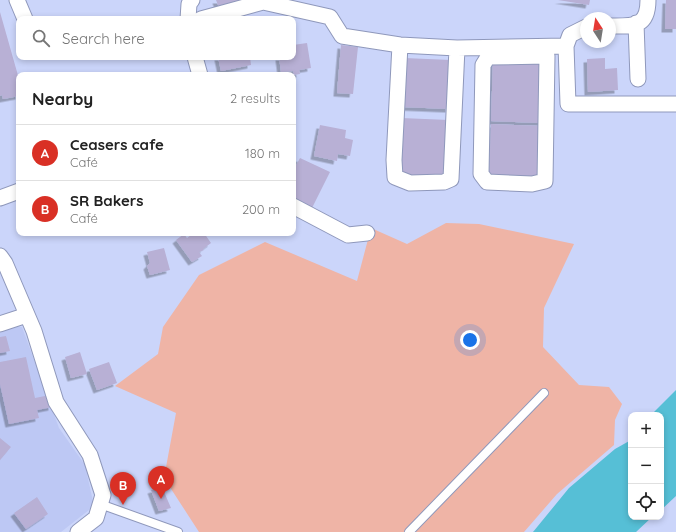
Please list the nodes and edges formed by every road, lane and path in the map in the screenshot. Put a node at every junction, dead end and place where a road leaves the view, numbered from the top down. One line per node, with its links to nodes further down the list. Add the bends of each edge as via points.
1 (17, 0): 4 (street)
2 (192, 0): 5 (street)
3 (648, 0): 7 (street, via 648,13 642,21)
4 (24, 16)
5 (188, 16)
6 (212, 16): 10 (street, via 263,2 330,17 342,36)
7 (636, 23): 8 (street, via 630,26); 16 (street)
8 (616, 26)
9 (580, 30): 11 (street, via 570,35)
10 (400, 45): 12 (street); 12 (street, via 395,177 410,183 444,182 451,179)
11 (566, 46): 13 (street); 17 (street, via 568,104)
12 (457, 48): 13 (street)
13 (547, 52): 13 (street, via 545,181 532,184 487,182 481,174 483,65 488,57)
14 (196, 60): 15 (street)
15 (199, 72)
16 (638, 79)
17 (676, 104)
18 (16, 192): 19 (street)
19 (0, 198)
20 (296, 208): 21 (street, via 348,235)
21 (367, 233)
22 (0, 256): 23 (street)
23 (27, 315): 24 (street); 26 (street, via 56,402 90,455 103,495)
24 (0, 324)
25 (544, 394): 29 (lane)
26 (100, 504): 27 (street, via 96,518); 28 (lane)
27 (78, 532)
28 (178, 532)
29 (408, 532)

